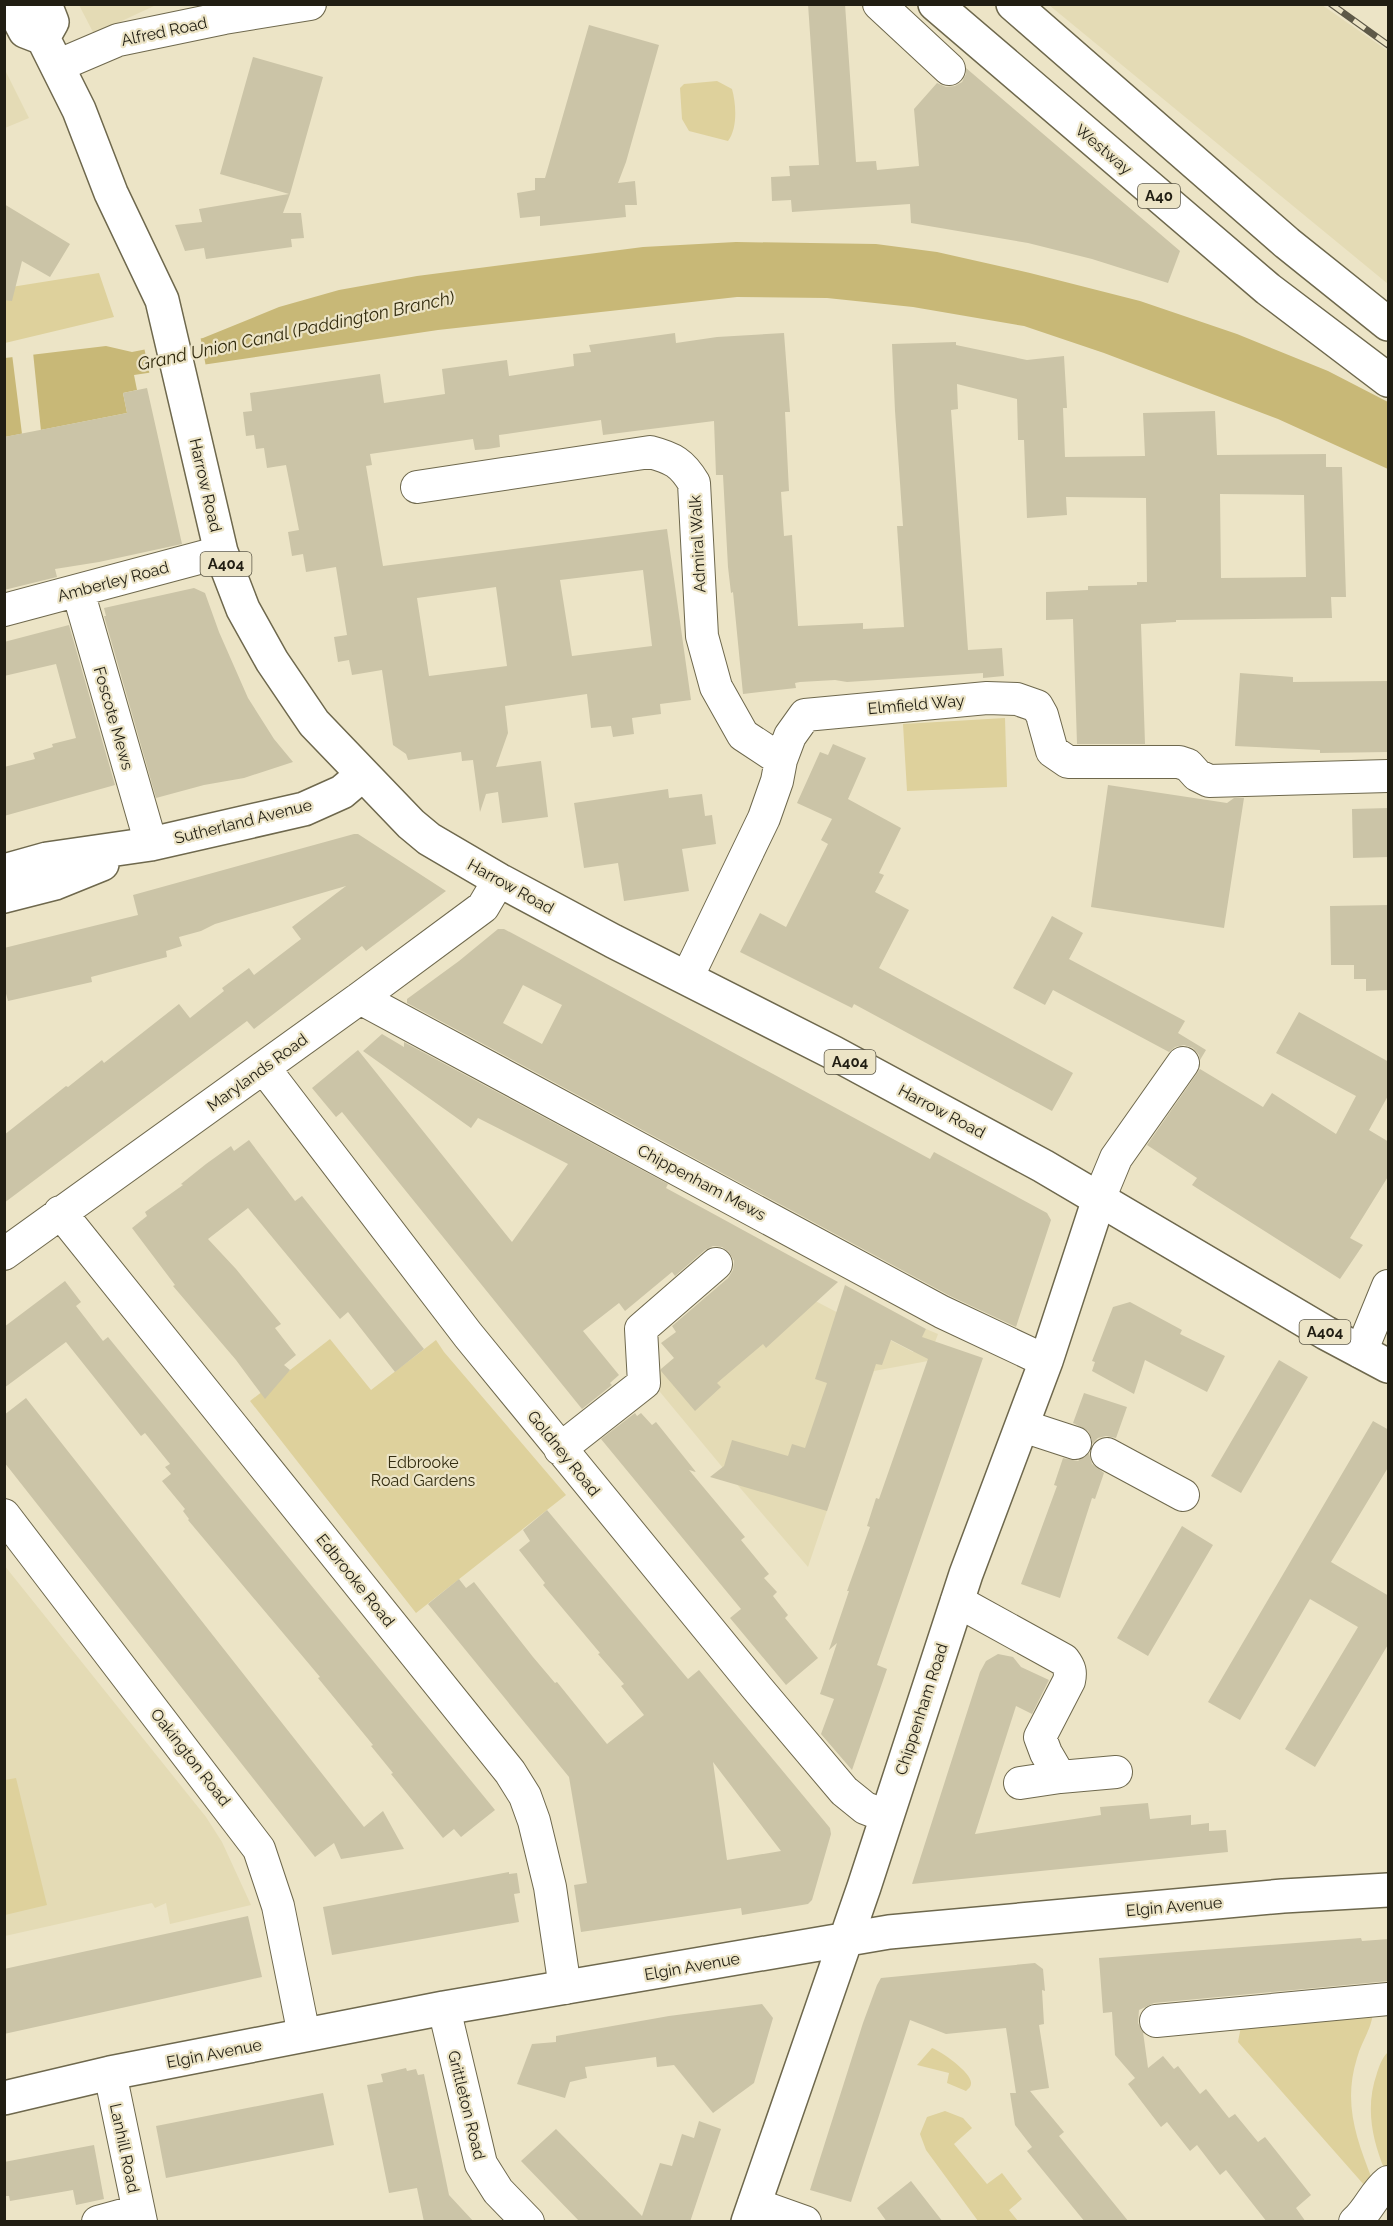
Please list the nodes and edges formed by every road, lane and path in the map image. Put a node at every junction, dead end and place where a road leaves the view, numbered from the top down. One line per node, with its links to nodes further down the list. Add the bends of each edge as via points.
1 (11, 4): 7 (main road, Harrow Road / A404, via 25,31)
2 (45, 4): 7 (main road, via 52,22)
3 (310, 4): 7 (street, Alfred Road)
4 (879, 4): 8 (street)
5 (935, 4): 10 (main road, Westway / A40, via 1268,289)
6 (1012, 4): 9 (main road, via 1287,243)
7 (50, 52): 12 (main road, Harrow Road / A404, via 168,317)
8 (949, 69)
9 (1389, 324)
10 (1389, 380)
11 (417, 487): 15 (street, Admiral Walk, via 650,452 669,457 686,469 694,483 702,636 716,687 743,735)
12 (221, 552): 13 (street, Amberley Road); 16 (main road, Harrow Road / A404, via 243,609 272,662 314,723)
13 (78, 591): 14 (street, Amberley Road); 18 (street, Foscote Mews)
14 (4, 610)
15 (781, 760): 17 (street, Elmfield Way, via 790,736 806,715 987,698 1017,699 1037,706 1052,751 1068,762 1179,762 1209,781); 22 (street, Elmfield Way, via 764,818)
16 (362, 775): 18 (main road, Sutherland Avenue, via 342,792 304,809); 20 (main road, Harrow Road / A404, via 429,839)
17 (1389, 776)
18 (152, 844): 19 (main road, Sutherland Avenue, via 47,859); 21 (main road, Sutherland Avenue, via 55,883)
19 (4, 871)
20 (499, 880): 22 (main road, Harrow Road / A404); 23 (street, Marylands Road, via 483,907)
21 (4, 896)
22 (687, 978): 26 (main road, Harrow Road / A404, via 1035,1161)
23 (360, 998): 25 (street, Marylands Road); 32 (street, Chippenham Mews, via 942,1312)
24 (1183, 1063): 26 (street, via 1116,1158)
25 (264, 1068): 27 (street, Marylands Road); 35 (street, Goldney Road)
26 (1099, 1199): 31 (main road, Harrow Road / A404); 32 (main road, Chippenham Road)
27 (60, 1212): 28 (street, Marylands Road); 46 (street, Edbrooke Road, via 510,1772 534,1821 550,1887)
28 (4, 1254)
29 (716, 1264): 35 (street, via 641,1329 645,1383)
30 (1389, 1286): 31 (street)
31 (1375, 1359)
32 (1046, 1361): 33 (main road, Chippenham Road)
33 (1023, 1426): 34 (street); 39 (main road, Chippenham Road)
34 (1075, 1443)
35 (560, 1449): 43 (street, Goldney Road, via 844,1791 865,1808)
36 (1107, 1454): 37 (street)
37 (1183, 1495)
38 (4, 1515): 50 (street, Oakington Road, via 260,1849 278,1906)
39 (957, 1601): 41 (street, via 1064,1660 1069,1667 1069,1681 1040,1737); 43 (main road, Chippenham Road)
40 (1116, 1772): 41 (street)
41 (1060, 1777): 42 (street)
42 (1020, 1784)
43 (886, 1816): 45 (main road, Chippenham Road)
44 (1389, 1890): 45 (main road, Elgin Avenue, via 912,1930)
45 (846, 1940): 46 (main road, Elgin Avenue); 54 (main road, Chippenham Road)
46 (565, 1988): 48 (main road, Elgin Avenue)
47 (1389, 1999): 49 (street)
48 (444, 2008): 50 (main road, Elgin Avenue); 57 (street, Grittleton Road, via 481,2164 498,2191)
49 (1156, 2021)
50 (304, 2035): 51 (main road, Elgin Avenue)
51 (110, 2073): 52 (main road, Elgin Avenue); 55 (street, Lanhill Road)
52 (4, 2098)
53 (1389, 2182): 59 (street)
54 (751, 2213): 58 (street)
55 (140, 2216): 56 (street)
56 (98, 2222)
57 (528, 2222)
58 (805, 2222)
59 (1355, 2222)

